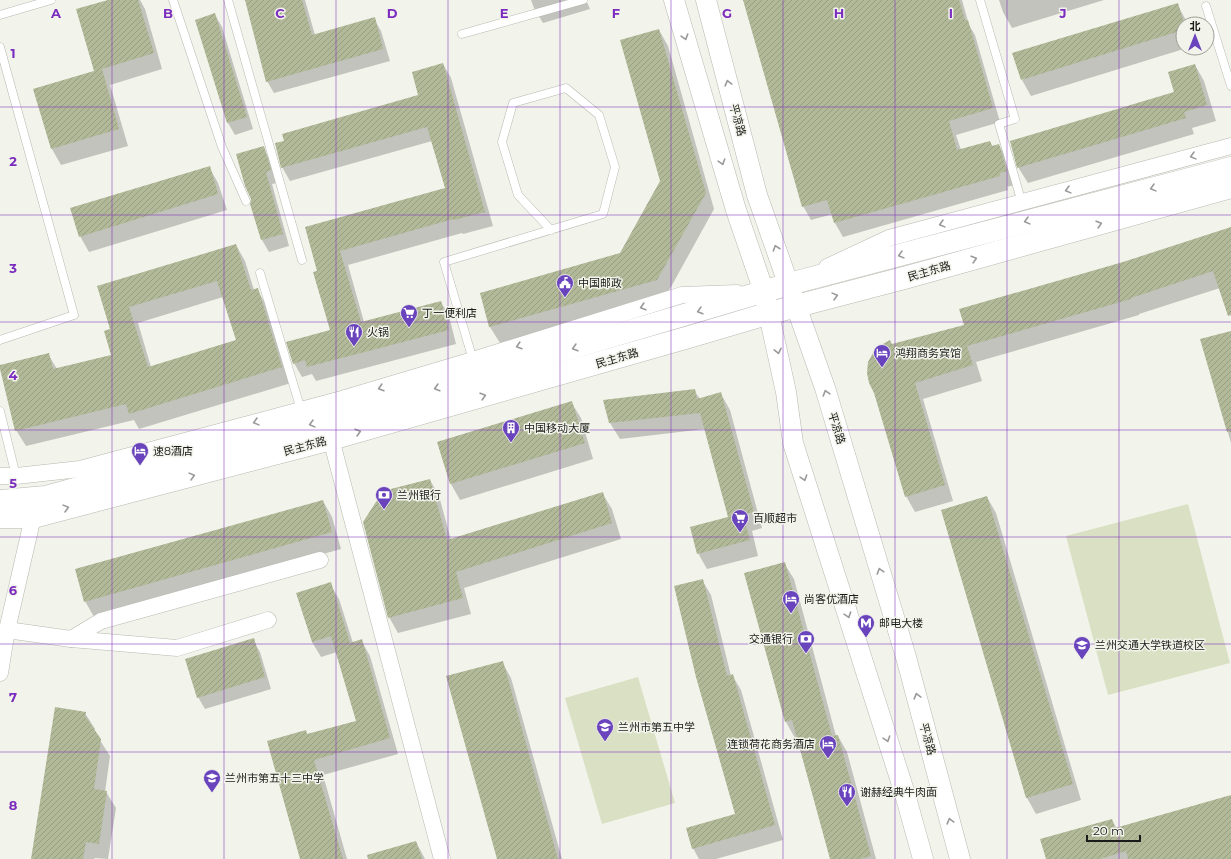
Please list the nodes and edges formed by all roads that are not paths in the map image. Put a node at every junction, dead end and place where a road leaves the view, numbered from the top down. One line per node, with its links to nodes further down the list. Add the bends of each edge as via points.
1 (51, 0): 9 (lane)
2 (173, 0): 16 (lane, via 222,147)
3 (228, 0): 19 (lane)
4 (583, 0): 10 (lane)
5 (674, 0): 22 (street, one-way to 22, via 736,210)
6 (706, 0): 21 (street, 平凉路, one-way to 6, via 757,195)
7 (980, 0): 17 (lane, via 1015,119 999,124)
8 (1206, 6): 12 (lane)
9 (0, 14)
10 (462, 34)
11 (0, 47): 24 (lane, via 74,314)
12 (1231, 86)
13 (1231, 146): 17 (street, 民主东路, one-way to 17)
14 (1231, 168): 21 (main road, 民主东路, one-way to 21)
15 (1231, 187): 23 (main road, 民主东路, one-way to 15)
16 (246, 202)
17 (1022, 203): 21 (street, 民主东路, one-way to 21, via 888,238)
18 (551, 230): 18 (lane, via 603,214 615,168 599,115 566,88 513,103 502,142 518,195); 25 (lane, via 444,262)
19 (302, 260)
20 (260, 274): 26 (lane)
21 (789, 284): 22 (main road, 民主东路); 23 (street, 平凉路)
22 (767, 303): 23 (main road, 民主东路); 25 (street, 民主东路, one-way to 25, via 682,295); 28 (main road, 民主东路, one-way to 22, via 681,340); 30 (main road, 民主东路, one-way to 30, via 45,497); 39 (street, one-way to 39, via 786,392 793,443 905,794)
23 (797, 306): 40 (street, 平凉路, one-way to 23, via 904,649 825,388)
24 (0, 340)
25 (473, 360): 26 (street, 民主东路, one-way to 26)
26 (300, 410): 29 (street, 民主东路, one-way to 29, via 80,469)
27 (0, 411): 29 (lane)
28 (331, 439): 32 (main road, 民主东路, one-way to 28); 38 (street)
29 (8, 476)
30 (0, 501)
31 (0, 517): 32 (main road, 民主东路)
32 (33, 517): 35 (street)
33 (320, 560): 36 (street, via 101,621)
34 (268, 620): 36 (street, via 177,648)
35 (8, 630): 36 (street); 37 (street)
36 (71, 639)
37 (0, 673)
38 (442, 859)
39 (923, 859)
40 (960, 859)

